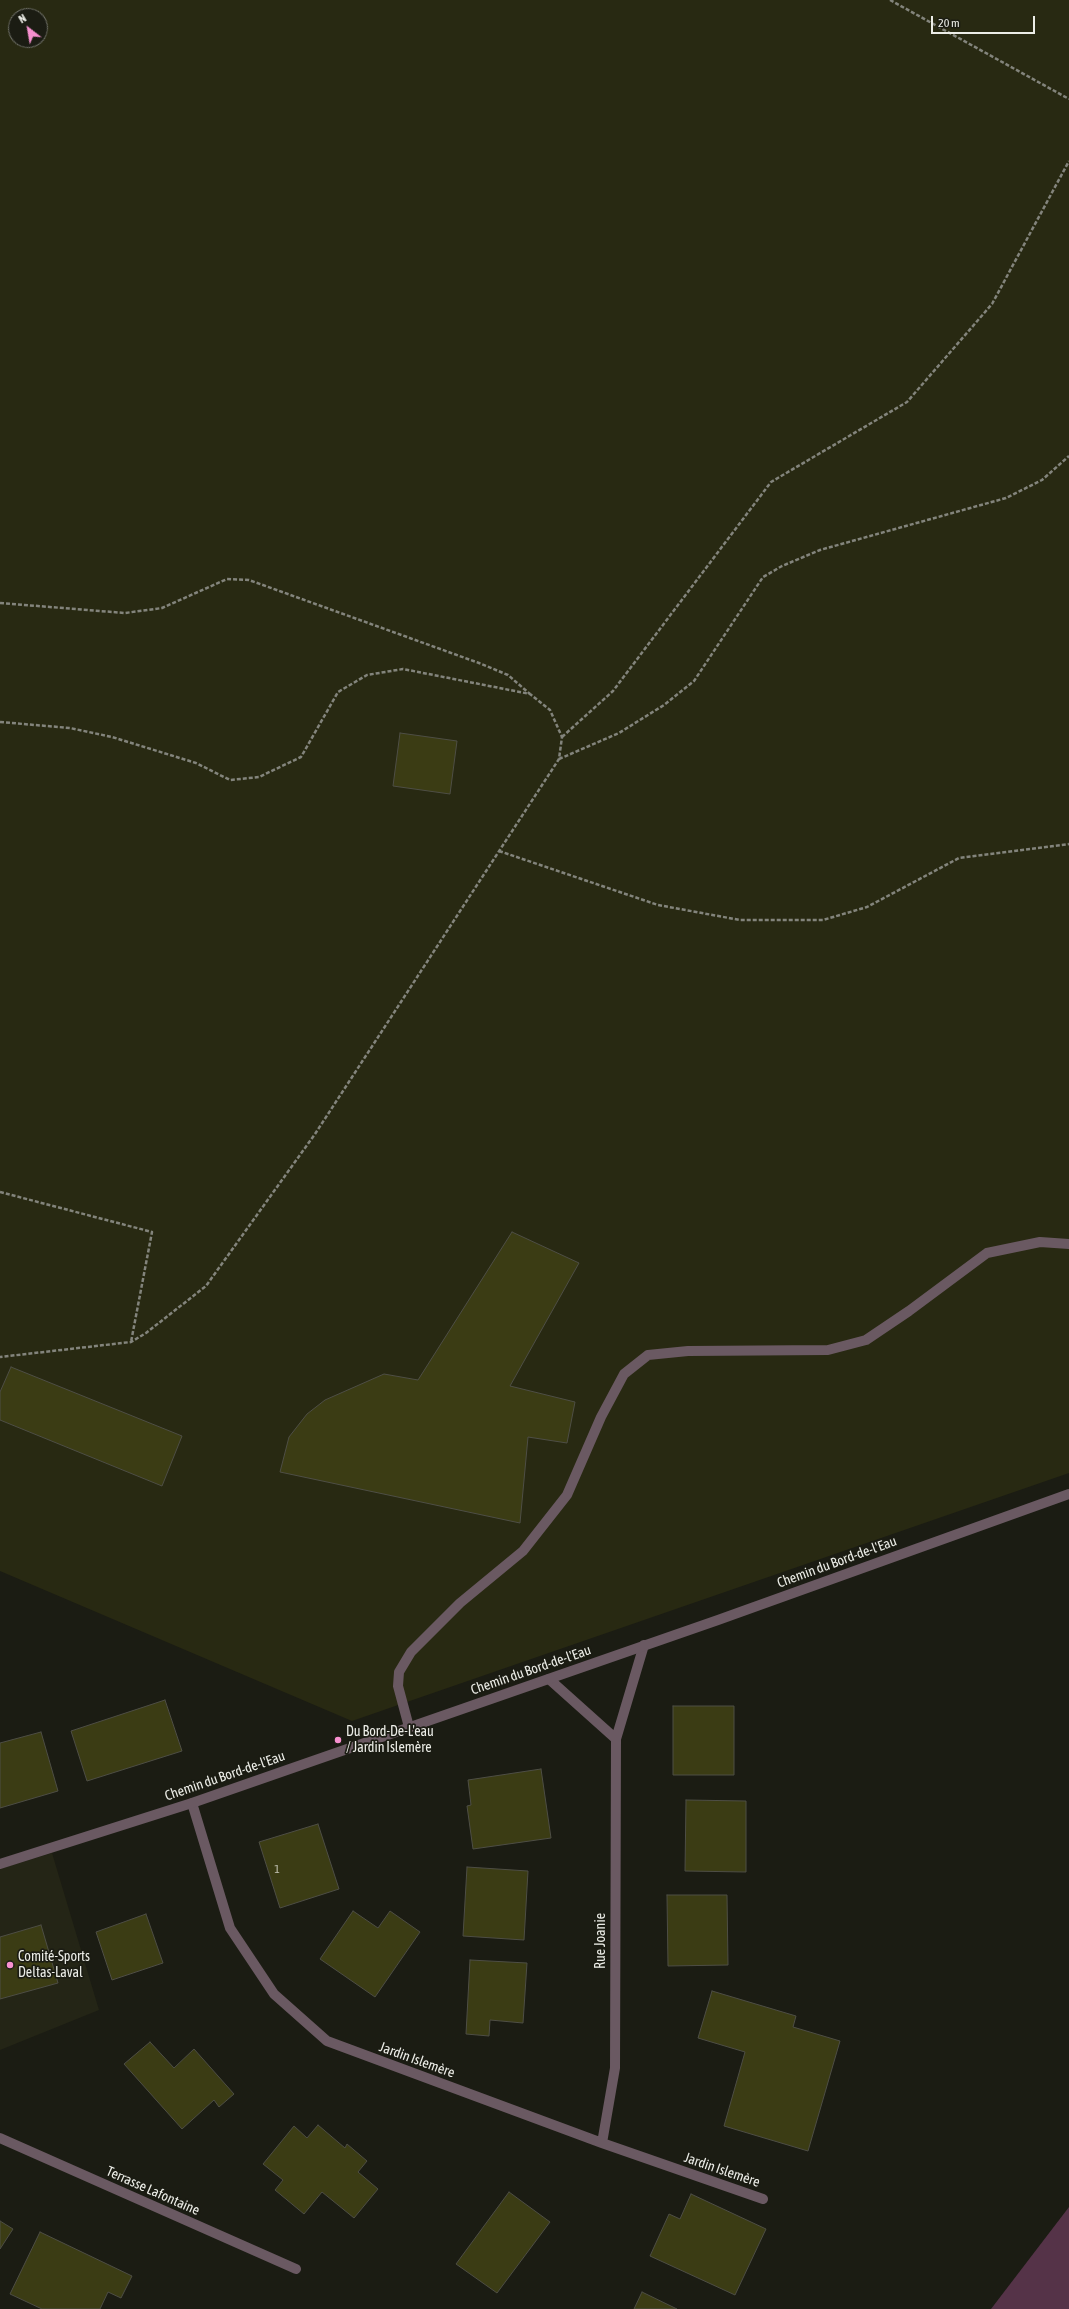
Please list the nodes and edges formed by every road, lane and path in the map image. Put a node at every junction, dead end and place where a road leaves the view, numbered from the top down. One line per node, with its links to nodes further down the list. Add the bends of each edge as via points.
1 (890, 0): 2 (path)
2 (1069, 99)
3 (1069, 161): 8 (path, via 992,304 907,402 771,482 613,691)
4 (1069, 456): 9 (path, via 1042,480 1006,498 820,550 763,577 694,681 664,705 618,733)
5 (0, 603): 6 (path, via 125,613 162,608 227,579 249,580 479,663 508,675)
6 (530, 694): 7 (path, via 403,669 367,675 338,692 301,757 259,777 230,780 196,762 112,736 70,728); 8 (path, via 550,710)
7 (0, 722)
8 (562, 737): 9 (path)
9 (559, 759): 11 (path)
10 (1069, 844): 11 (path, via 958,858 867,907 823,920 740,920 658,905)
11 (498, 851): 14 (path, via 314,1134 206,1286)
12 (0, 1192): 14 (path, via 152,1232)
13 (1069, 1244): 19 (street, via 1040,1242 988,1253 866,1340 836,1348 688,1351 648,1355 624,1374 601,1417 567,1495 523,1551 460,1602 411,1652 399,1672 398,1686)
14 (131, 1342): 15 (path)
15 (0, 1357)
16 (1069, 1494): 17 (street, Chemin du Bord-de-l'Eau)
17 (644, 1645): 18 (street, Chemin du Bord-de-l'Eau); 20 (street, Rue Joanie)
18 (549, 1679): 19 (street, Chemin du Bord-de-l'Eau); 20 (street)
19 (409, 1727): 21 (street, Chemin du Bord-de-l'Eau)
20 (616, 1739): 24 (street, Rue Joanie, via 615,2068)
21 (192, 1803): 22 (street, Chemin du Bord-de-l'Eau); 24 (street, Jardin Islemère, via 230,1928 274,1994 327,2041)
22 (0, 1864)
23 (0, 2138): 26 (street, Terrasse Lafontaine)
24 (602, 2143): 25 (street, Jardin Islemère)
25 (762, 2199)
26 (296, 2269)

